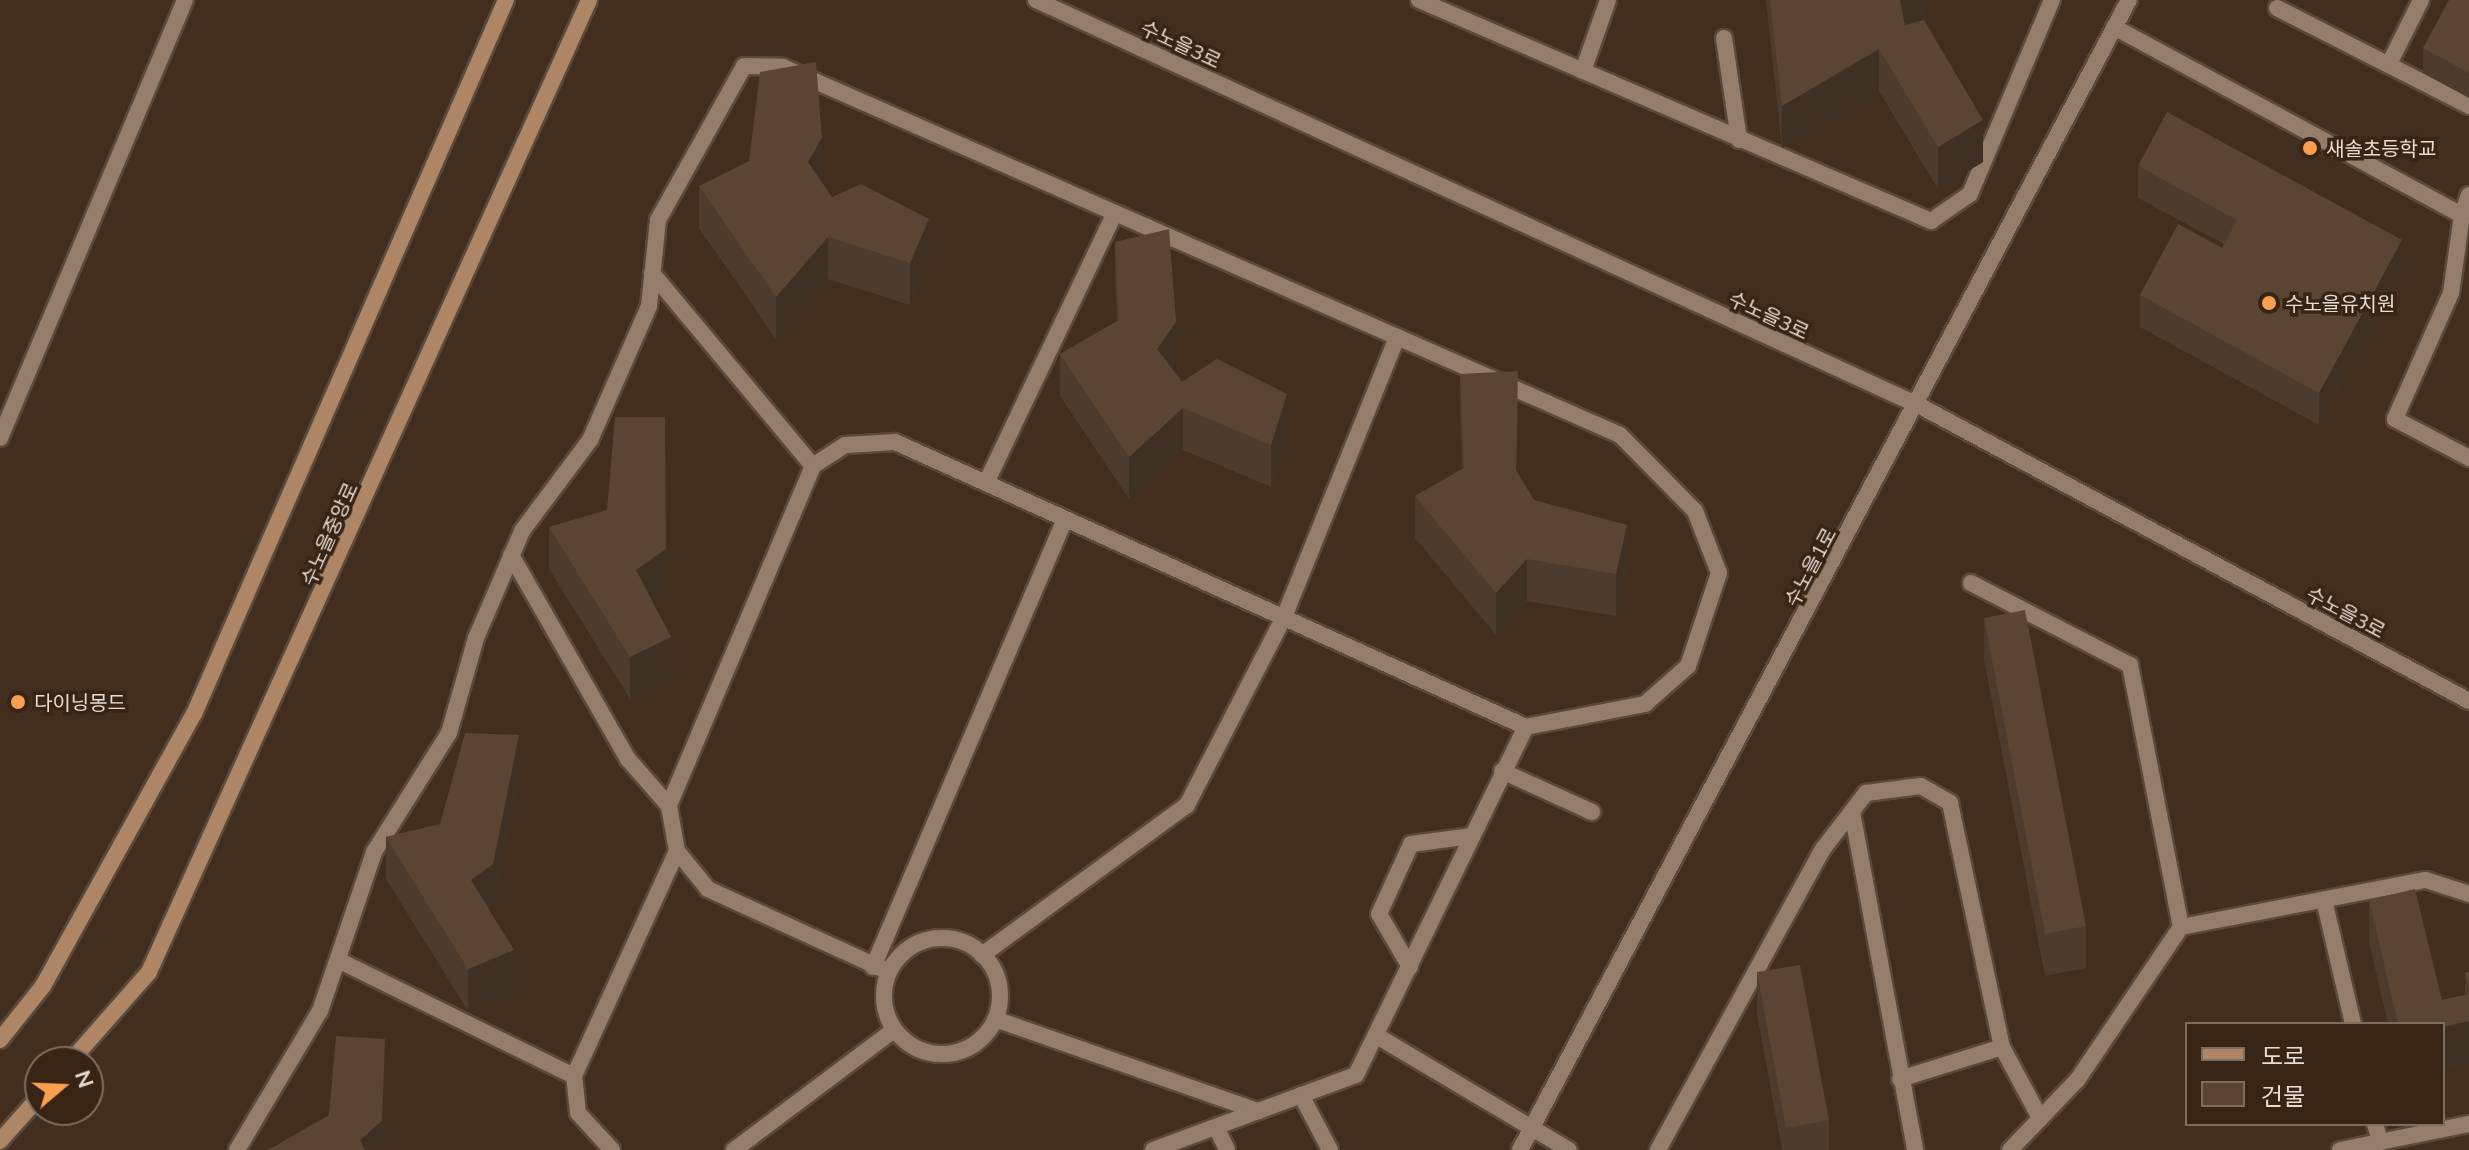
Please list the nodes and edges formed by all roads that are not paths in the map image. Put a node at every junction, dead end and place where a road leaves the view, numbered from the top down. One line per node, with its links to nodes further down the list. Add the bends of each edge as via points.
1 (185, 0): 23 (street)
2 (506, 0): 50 (main road, via 194,714 43,986)
3 (589, 0): 51 (main road, 수노을중앙로, via 149,972)
4 (1036, 0): 22 (street, 수노을3로)
5 (1419, 0): 14 (street)
6 (1608, 0): 14 (street)
7 (2052, 0): 16 (street, via 1970,194 1931,221)
8 (2129, 0): 11 (street, 수노을1로)
9 (2421, 0): 13 (street)
10 (2277, 8): 13 (street)
11 (2114, 27): 19 (street); 22 (street, 수노을1로)
12 (1724, 38): 16 (street)
13 (2389, 64): 15 (street)
14 (1583, 71): 16 (street)
15 (2469, 106)
16 (1739, 140)
17 (2469, 195): 19 (street)
18 (1115, 213): 20 (street, via 783,67 744,66 658,220); 21 (street); 26 (street)
19 (2462, 215): 24 (street, via 2451,293 2395,419)
20 (652, 273): 25 (street); 28 (street, via 649,306 590,440)
21 (1397, 337): 30 (street); 32 (street, via 1620,435 1695,511 1719,573 1688,666 1645,704)
22 (1920, 406): 31 (street, 수노을3로); 59 (street, 수노을1로)
23 (0, 438)
24 (2469, 458)
25 (813, 466): 26 (street, via 845,445 895,442); 34 (street)
26 (986, 483): 27 (street)
27 (1065, 519): 30 (street); 45 (street)
28 (511, 555): 34 (street, via 628,759); 43 (street, via 476,638 449,733 374,852)
29 (1971, 583): 41 (street, via 2130,665)
30 (1284, 617): 32 (street); 42 (street, via 1187,805)
31 (2469, 701)
32 (1526, 727): 33 (street)
33 (1502, 771): 35 (street); 37 (street)
34 (669, 806): 38 (street)
35 (1592, 812)
36 (1852, 812): 52 (street, via 1866,793 1921,786 1950,803); 54 (street); 73 (street, via 1823,849)
37 (1472, 836): 44 (street); 44 (street, via 1411,844 1379,914)
38 (677, 851): 45 (street, via 708,889); 53 (street)
39 (2469, 894): 40 (street, via 2426,880)
40 (2324, 900): 41 (street); 47 (street)
41 (2181, 927): 58 (street, via 2078,1079)
42 (982, 955): 45 (street, via 959,940 921,941); 46 (street, via 999,981)
43 (338, 960): 53 (street); 65 (street, via 320,1011)
44 (1410, 967): 49 (street)
45 (881, 969): 48 (street, via 883,1003)
46 (995, 1019): 48 (street, via 970,1048 952,1054 915,1048); 56 (street)
47 (2353, 1022)
48 (894, 1030): 67 (street)
49 (1377, 1036): 55 (street, via 1356,1075); 59 (street)
50 (0, 1040)
51 (84, 1046)
52 (2002, 1047): 54 (street); 58 (street)
53 (574, 1076): 66 (street, via 578,1113)
54 (1900, 1079): 74 (street)
55 (1301, 1095): 56 (street); 70 (street)
56 (1258, 1111): 62 (street)
57 (24, 1114): 63 (main road)
58 (2040, 1118): 75 (street)
59 (1534, 1123): 71 (street, 수노을1로); 72 (street)
60 (2469, 1124): 64 (street)
61 (2376, 1126): 64 (street)
62 (1216, 1127): 68 (street); 69 (street)
63 (0, 1141)
64 (2380, 1142): 76 (street)
65 (237, 1150)
66 (612, 1150)
67 (734, 1150)
68 (1153, 1150)
69 (1227, 1150)
70 (1330, 1150)
71 (1520, 1150)
72 (1569, 1150)
73 (1658, 1150)
74 (1915, 1150)
75 (2010, 1150)
76 (2340, 1150)

